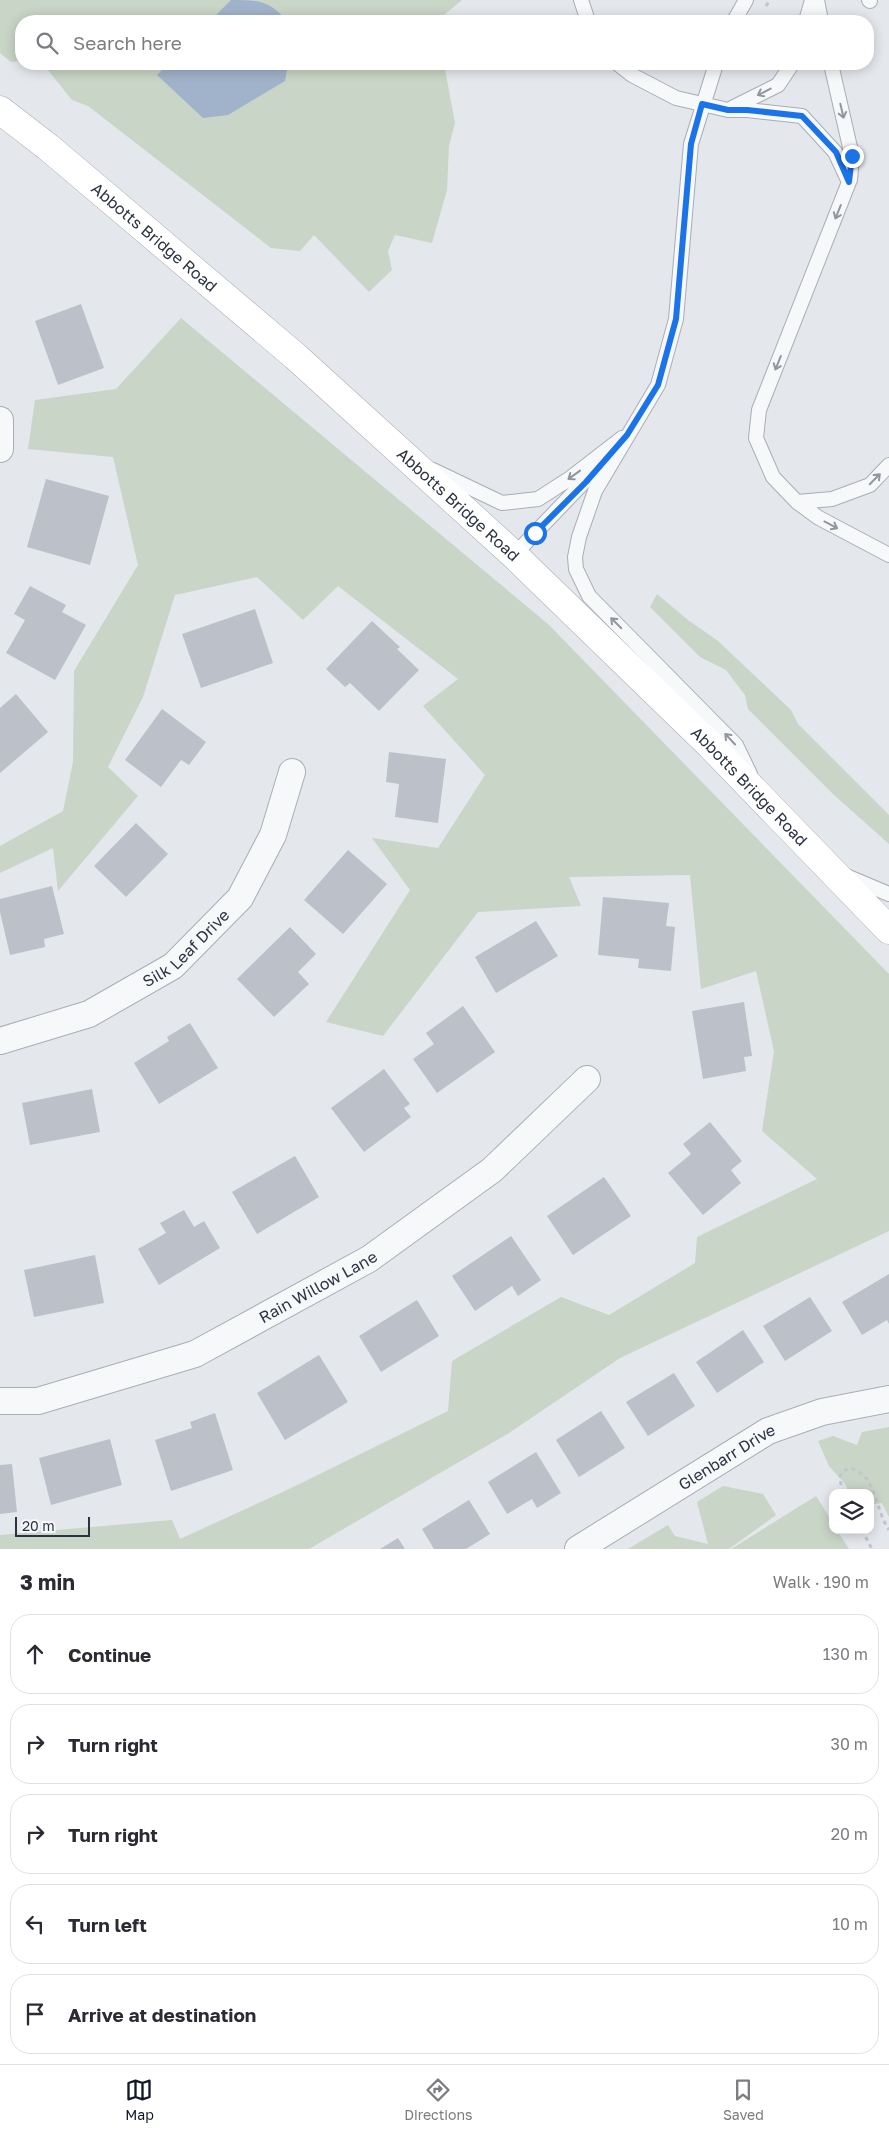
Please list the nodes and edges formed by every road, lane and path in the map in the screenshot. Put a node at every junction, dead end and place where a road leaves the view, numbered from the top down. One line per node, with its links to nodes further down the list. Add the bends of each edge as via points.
1 (581, 0): 5 (lane)
2 (746, 0): 6 (lane)
3 (812, 0): 7 (lane)
4 (817, 0): 8 (lane)
5 (586, 15)
6 (737, 15)
7 (808, 15)
8 (821, 15)
9 (626, 70): 13 (lane, via 676,98)
10 (714, 70): 13 (lane)
11 (788, 70): 15 (lane, one-way to 15, via 778,85)
12 (832, 70): 16 (lane, one-way to 16, via 852,156)
13 (702, 104): 15 (lane); 18 (lane, via 691,144 676,319 658,385)
14 (0, 110): 20 (main road, Abbotts Bridge Road, via 295,356)
15 (728, 110): 16 (lane, via 802,116 836,152)
16 (849, 182): 22 (lane, one-way to 22, via 759,410 756,438 773,477)
17 (0, 420): 19 (street)
18 (627, 435): 20 (lane, one-way to 20, via 538,499 519,502 502,503); 23 (lane); 26 (lane, one-way to 18, via 736,745 589,596 576,569 579,536 595,491)
19 (0, 449)
20 (406, 458): 23 (main road, Abbotts Bridge Road)
21 (889, 465): 22 (lane, one-way to 21, via 832,499 870,485)
22 (797, 502): 24 (lane, one-way to 24, via 818,518)
23 (514, 555): 26 (main road, Abbotts Bridge Road)
24 (889, 555)
25 (292, 772): 30 (street, Silk Leaf Drive, via 273,835 240,898 173,966 89,1014)
26 (761, 798): 27 (main road, Abbotts Bridge Road)
27 (829, 868): 28 (lane); 29 (main road, Abbotts Bridge Road)
28 (889, 894)
29 (889, 930)
30 (0, 1041)
31 (587, 1079): 33 (street, Rain Willow Lane, via 492,1170 369,1259 195,1354 38,1401)
32 (889, 1399): 39 (street, Glenbarr Drive, via 822,1412 768,1431)
33 (0, 1401)
34 (842, 1489): 35 (path, via 840,1477 851,1468 864,1476)
35 (872, 1489)
36 (874, 1496): 37 (path)
37 (889, 1530)
38 (864, 1534): 40 (path)
39 (578, 1549)
40 (872, 1549)

